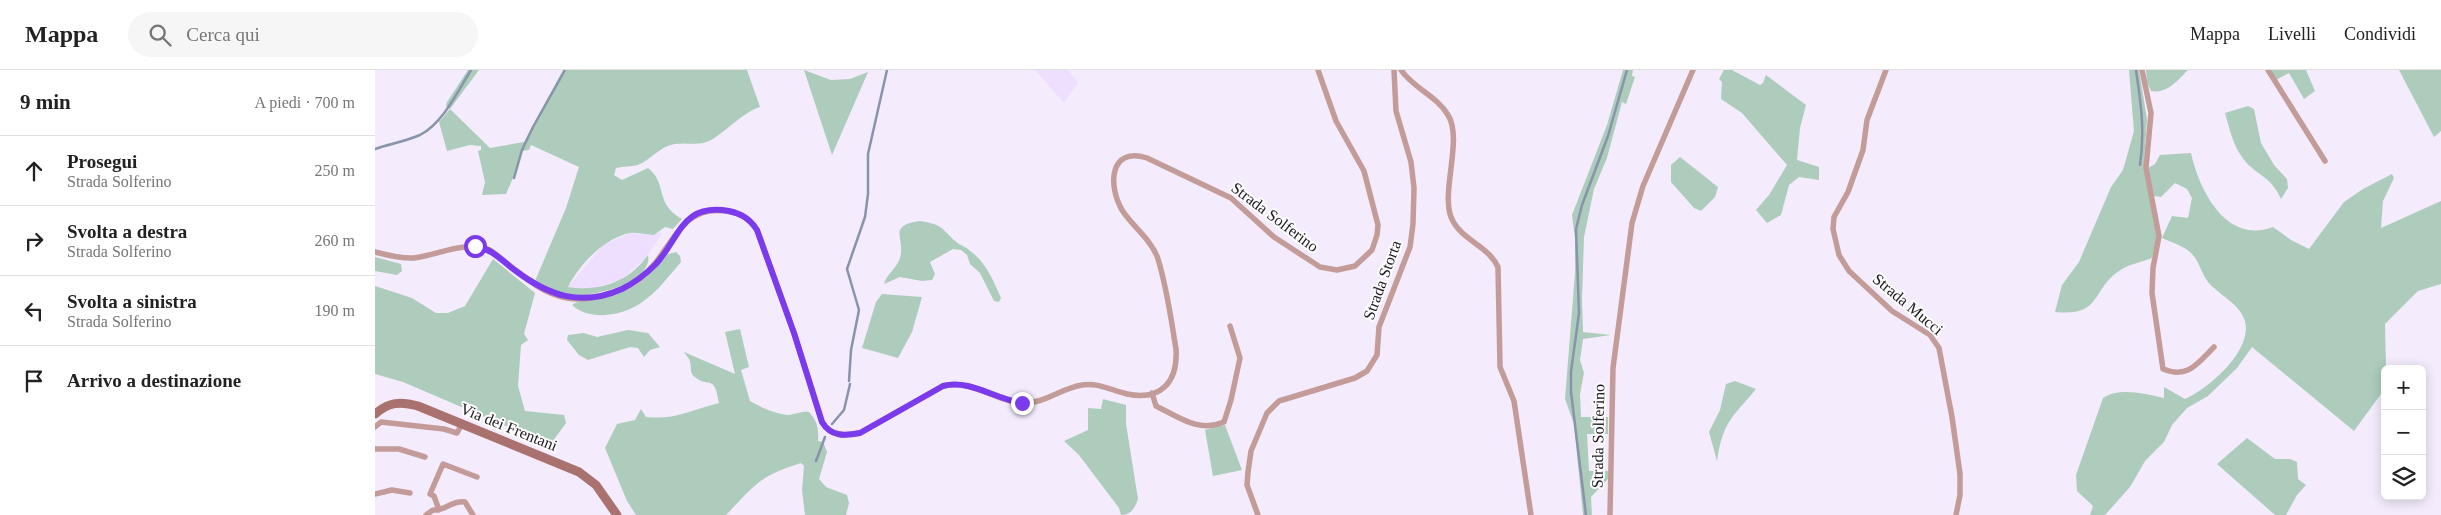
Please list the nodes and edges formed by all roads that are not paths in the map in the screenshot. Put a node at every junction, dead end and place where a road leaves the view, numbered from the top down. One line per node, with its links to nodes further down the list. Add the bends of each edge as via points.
1 (1318, 70): 12 (street, Strada Solferino, via 1336,121 1364,170 1377,225 1372,250 1355,266 1337,270 1320,266 1274,237 1231,198 1155,161 1138,155 1129,156 1117,164 1113,174 1114,190 1122,210 1158,257 1176,349 1173,378 1162,389)
2 (1394, 70): 25 (street, Strada Storta, via 1396,111 1411,162 1413,224 1410,247 1379,327 1377,355 1367,371 1355,378 1279,401 1267,412 1251,452 1248,472 1247,485)
3 (1401, 70): 26 (street, via 1449,115 1452,123 1449,202 1452,218 1462,234 1493,258 1498,267 1501,367 1514,400)
4 (1693, 70): 27 (street, Strada Solferino, via 1643,186 1632,223 1613,368)
5 (1886, 70): 28 (street, Strada Mucci, via 1867,120 1863,150 1848,192 1834,217 1833,229 1839,255 1849,271 1892,311 1930,335 1939,348 1960,474)
6 (2143, 70): 11 (street, via 2151,113 2146,168 2159,236 2152,293 2163,369 2175,374 2193,369)
7 (2268, 70): 8 (street)
8 (2325, 161)
9 (375, 252): 12 (street, via 411,258 461,247 483,247 538,286 566,298 577,299 621,289 639,279 695,214 710,209 732,212 745,217 757,230 822,422 832,433 849,436 860,433 950,384 971,386 1007,401 1022,403 1040,401 1082,385 1129,395)
10 (1230, 326): 12 (street, via 1240,358 1224,422 1212,427 1196,426 1156,406)
11 (2214, 347)
12 (1152, 393)
13 (375, 414): 14 (main road, Via dei Frentani, via 390,403 401,402)
14 (462, 424): 15 (street, via 457,433 381,422); 24 (main road, Via dei Frentani, via 579,472 596,485)
15 (375, 427)
16 (375, 449): 17 (street, via 399,449)
17 (425, 457)
18 (477, 477): 21 (street, via 443,464 430,494 434,496)
19 (410, 492): 20 (street, via 392,490)
20 (375, 494)
21 (439, 510): 22 (street); 23 (street, via 457,501 465,502)
22 (426, 515)
23 (473, 515)
24 (617, 515)
25 (1258, 515)
26 (1531, 515)
27 (1610, 515)
28 (1956, 515)

